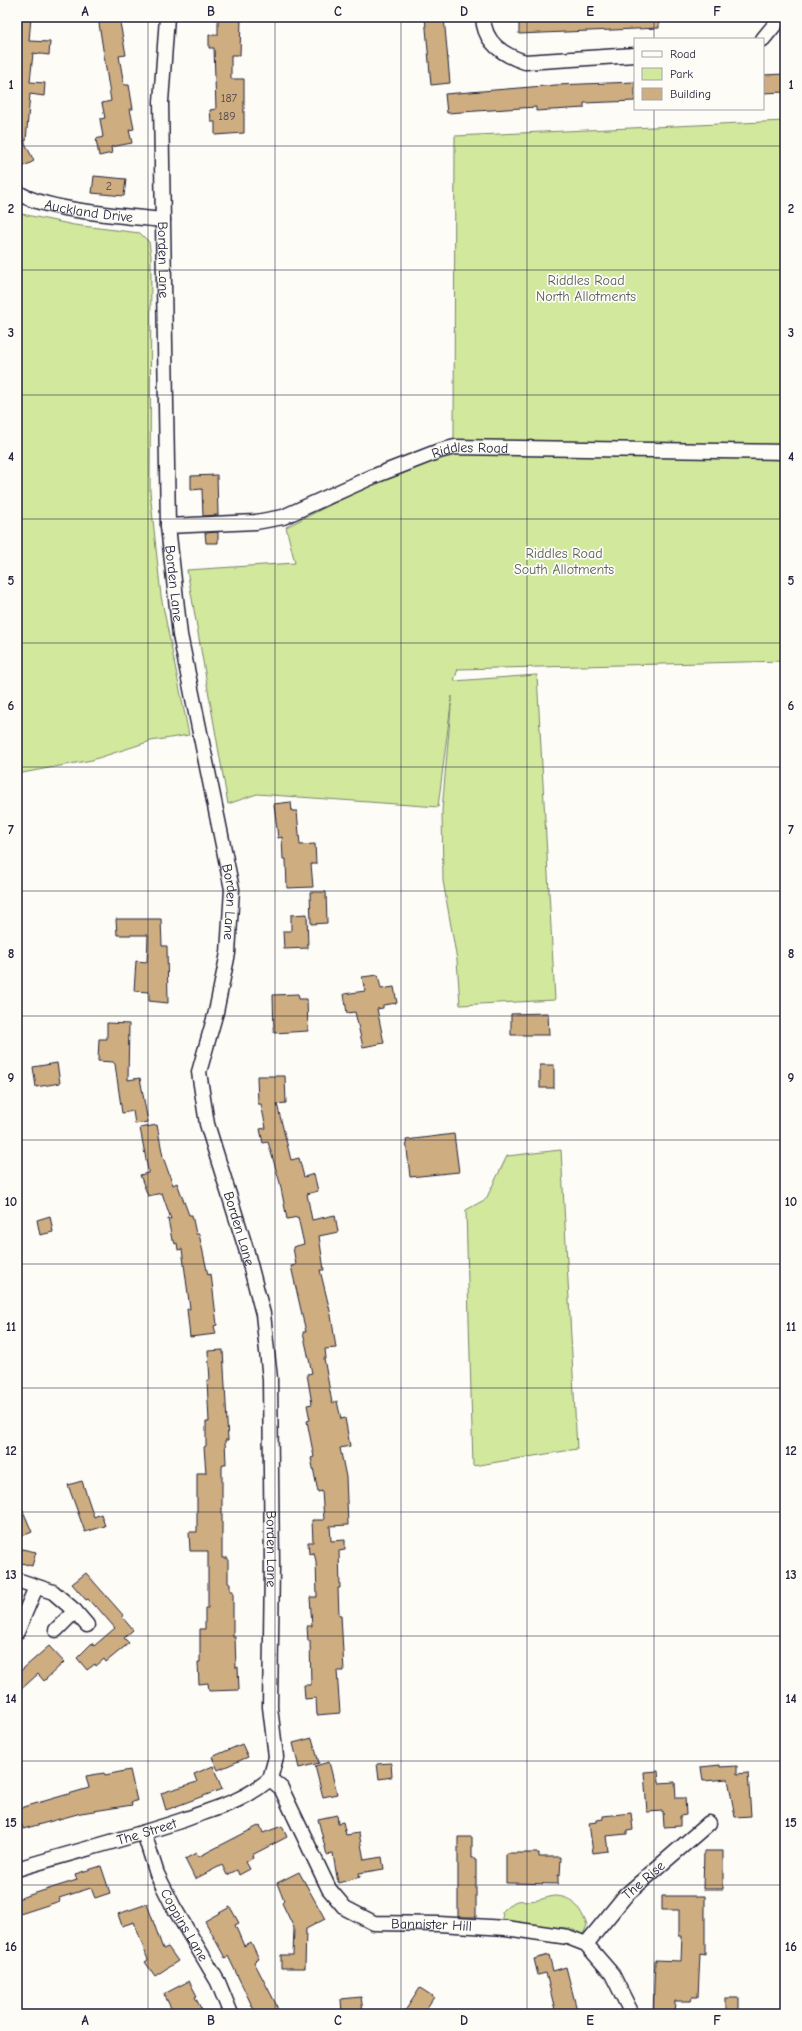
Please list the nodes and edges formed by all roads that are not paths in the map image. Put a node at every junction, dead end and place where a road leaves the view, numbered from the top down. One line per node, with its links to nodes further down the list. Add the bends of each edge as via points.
1 (167, 17): 7 (street, Borden Lane, via 161,102)
2 (483, 17): 5 (street, via 487,34 494,46 510,57 525,62)
3 (781, 17): 4 (street)
4 (764, 38)
5 (634, 55)
6 (17, 192): 7 (street, Auckland Drive, via 39,202 92,212)
7 (163, 220): 9 (street, Borden Lane)
8 (785, 452): 9 (street, Riddles Road, via 455,447 372,476 283,517 256,522)
9 (168, 526): 16 (street, Borden Lane, via 180,635 232,889 228,953 216,1012 199,1072 207,1124 244,1242 263,1314 270,1379 270,1706 276,1757)
10 (17, 1580): 11 (street)
11 (36, 1587): 12 (street, via 53,1592); 15 (street)
12 (75, 1611): 13 (street); 14 (street)
13 (87, 1625)
14 (56, 1630)
15 (17, 1632)
16 (270, 1779): 18 (street, The Street, via 253,1793 236,1802); 20 (street, Bannister Hill, via 282,1788 329,1889 345,1908 358,1916 374,1923 439,1924 540,1932 568,1937)
17 (708, 1822): 20 (street, The Rise, via 626,1895)
18 (144, 1833): 19 (street, The Street); 21 (street, Coppins Lane, via 157,1874 218,1982)
19 (17, 1869)
20 (586, 1944): 22 (street, Bannister Hill, via 612,1974)
21 (232, 2014)
22 (632, 2014)

